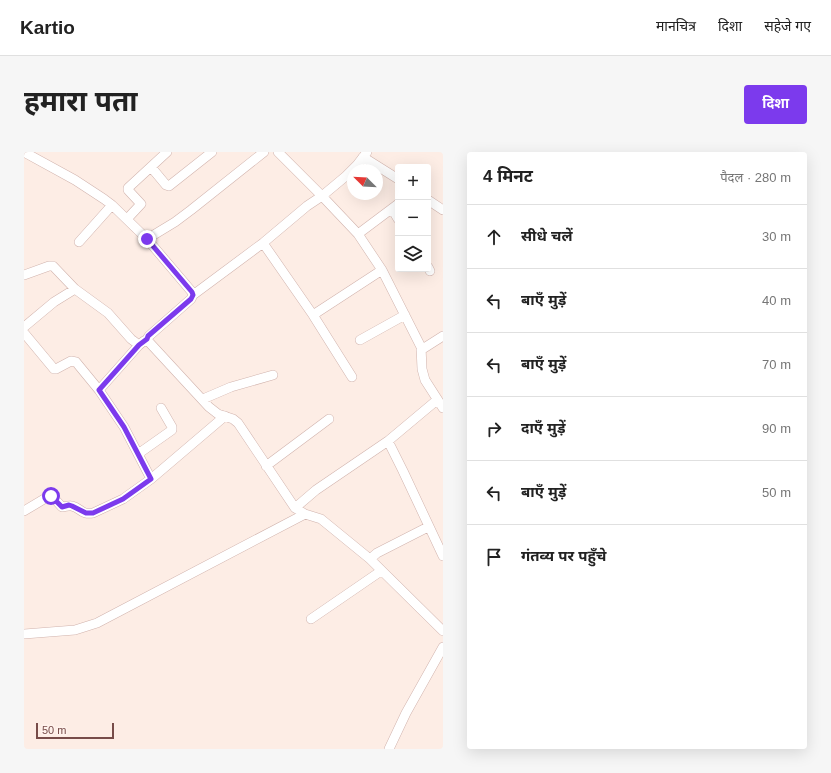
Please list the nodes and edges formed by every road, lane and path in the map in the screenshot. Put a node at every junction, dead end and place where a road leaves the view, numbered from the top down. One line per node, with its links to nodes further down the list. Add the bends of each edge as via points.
1 (24, 152): 11 (street, via 75,180)
2 (167, 152): 7 (street)
3 (212, 152): 7 (street, via 169,186)
4 (264, 152): 16 (street, via 192,210)
5 (278, 152): 9 (street)
6 (365, 155): 8 (street); 9 (street, via 346,176)
7 (151, 167): 14 (street, via 128,188 141,204)
8 (395, 177)
9 (322, 196): 15 (street); 18 (street)
10 (431, 202): 13 (street)
11 (112, 205): 14 (street); 17 (street)
12 (395, 207): 15 (street)
13 (443, 210)
14 (127, 219): 16 (street)
15 (358, 234): 19 (street)
16 (147, 239): 22 (street)
17 (79, 242)
18 (263, 243): 22 (street); 24 (street)
19 (382, 270): 23 (street); 24 (street)
20 (24, 275): 21 (street, via 52,266)
21 (75, 289): 25 (street, via 46,308); 29 (street, via 108,313 131,338)
22 (193, 295): 29 (street)
23 (404, 315): 28 (street); 30 (street)
24 (313, 316): 32 (street)
25 (24, 327)
26 (24, 333): 33 (street, via 54,368 74,361)
27 (443, 336): 30 (street)
28 (360, 340)
29 (143, 342): 33 (street); 34 (street, via 157,352)
30 (422, 350): 35 (street, via 423,375)
31 (273, 375): 34 (street, via 231,387)
32 (352, 377)
33 (99, 390): 41 (street, via 124,427)
34 (203, 399): 38 (street, via 218,414)
35 (437, 400): 37 (street); 40 (street)
36 (160, 408): 41 (street, via 172,429)
37 (443, 408)
38 (224, 416): 42 (street, via 238,423); 43 (street)
39 (329, 419): 42 (street)
40 (388, 441): 44 (street, via 316,490); 47 (street)
41 (138, 454): 43 (street)
42 (266, 466): 44 (street)
43 (151, 479): 45 (street, via 123,499 93,513 86,513 69,505 62,507 49,496)
44 (295, 508): 46 (street)
45 (24, 512)
46 (305, 514): 49 (street, via 321,519); 53 (street, via 97,623 75,630)
47 (428, 527): 48 (street); 49 (street)
48 (443, 556)
49 (370, 559): 50 (street)
50 (381, 570): 51 (street); 52 (street)
51 (311, 619)
52 (443, 631)
53 (24, 634)
54 (443, 647): 55 (street)
55 (389, 749)

